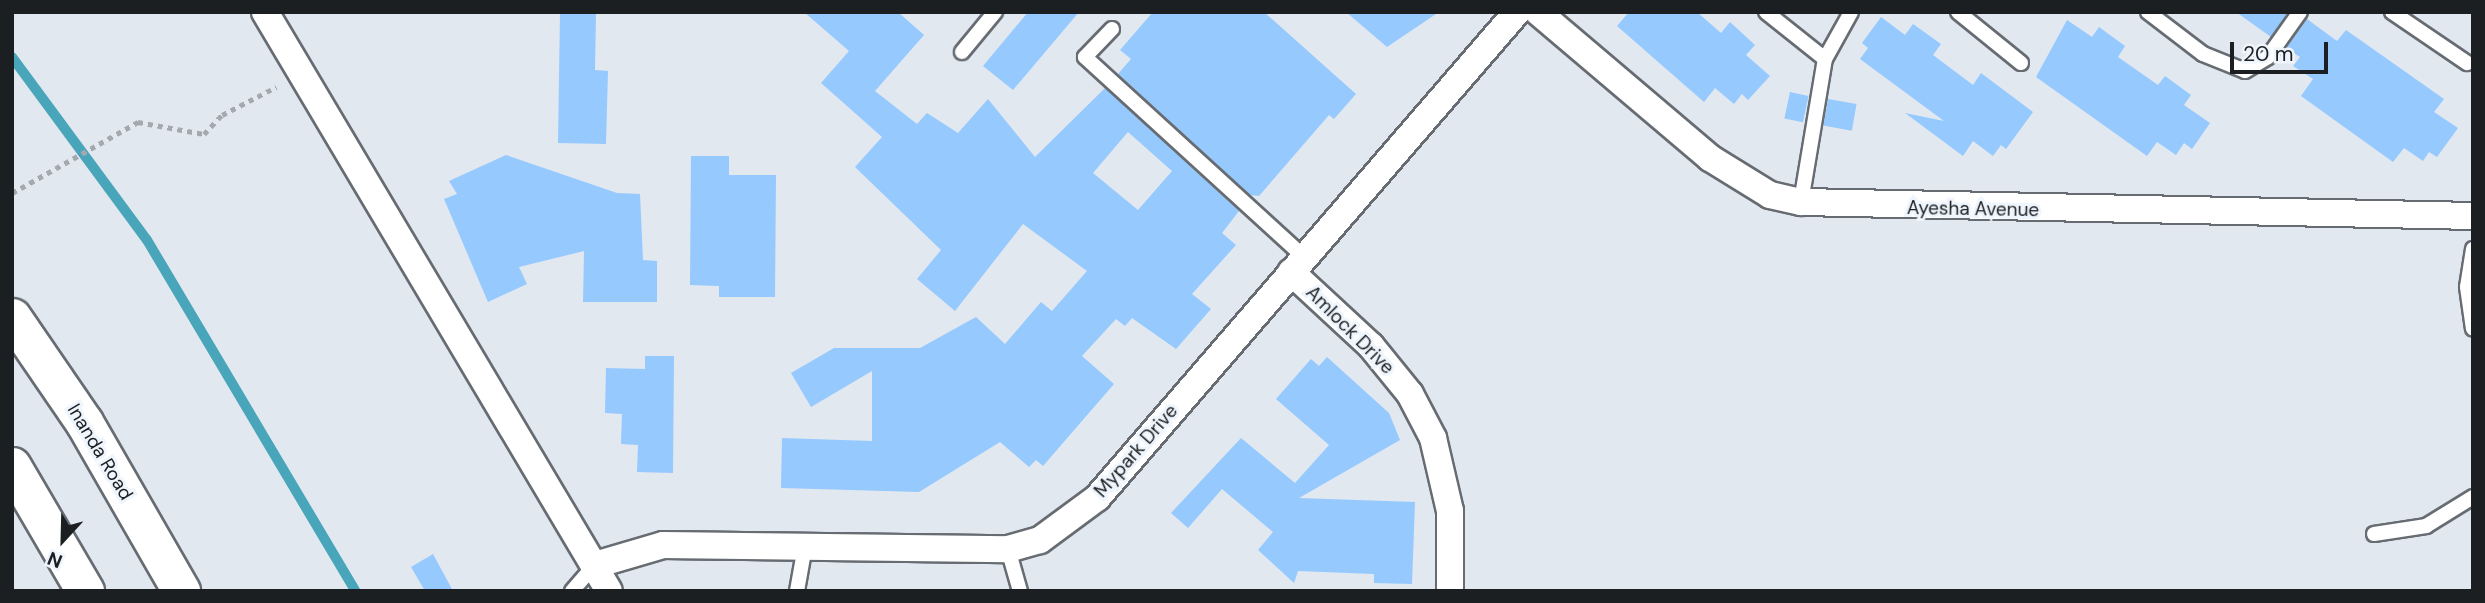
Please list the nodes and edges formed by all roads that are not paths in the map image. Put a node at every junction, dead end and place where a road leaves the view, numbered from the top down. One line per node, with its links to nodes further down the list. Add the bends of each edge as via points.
1 (265, 12): 27 (street)
2 (995, 12): 12 (lane)
3 (1517, 12): 19 (street, Mypark Drive)
4 (1538, 12): 16 (street, Ayesha Avenue, via 1710,158 1770,195)
5 (1766, 12): 13 (lane)
6 (1851, 12): 13 (lane)
7 (1958, 12): 14 (lane)
8 (2148, 12): 9 (lane, via 2203,54 2245,71 2268,57)
9 (2300, 12)
10 (2392, 12): 15 (lane)
11 (1112, 29): 19 (lane, via 1086,57)
12 (962, 52)
13 (1825, 59): 16 (lane)
14 (2021, 63)
15 (2467, 64)
16 (1801, 202): 17 (street, Ayesha Avenue)
17 (2473, 216)
18 (2473, 249): 21 (lane, via 2468,287)
19 (1298, 264): 26 (street, Mypark Drive, via 1097,498 1040,540); 34 (street, Amlock Drive, via 1410,394 1433,438 1450,511)
20 (12, 317): 29 (main road, Inanda Road, via 84,422)
21 (2473, 329)
22 (12, 466): 28 (main road)
23 (2473, 497): 24 (lane, via 2426,526)
24 (2374, 534)
25 (805, 546): 26 (street, Mypark Drive); 27 (street, Mypark Drive, via 663,545); 32 (lane)
26 (1008, 549): 33 (lane)
27 (594, 565): 30 (lane); 31 (street)
28 (85, 591)
29 (181, 591)
30 (572, 591)
31 (609, 591)
32 (797, 591)
33 (1020, 591)
34 (1450, 591)

